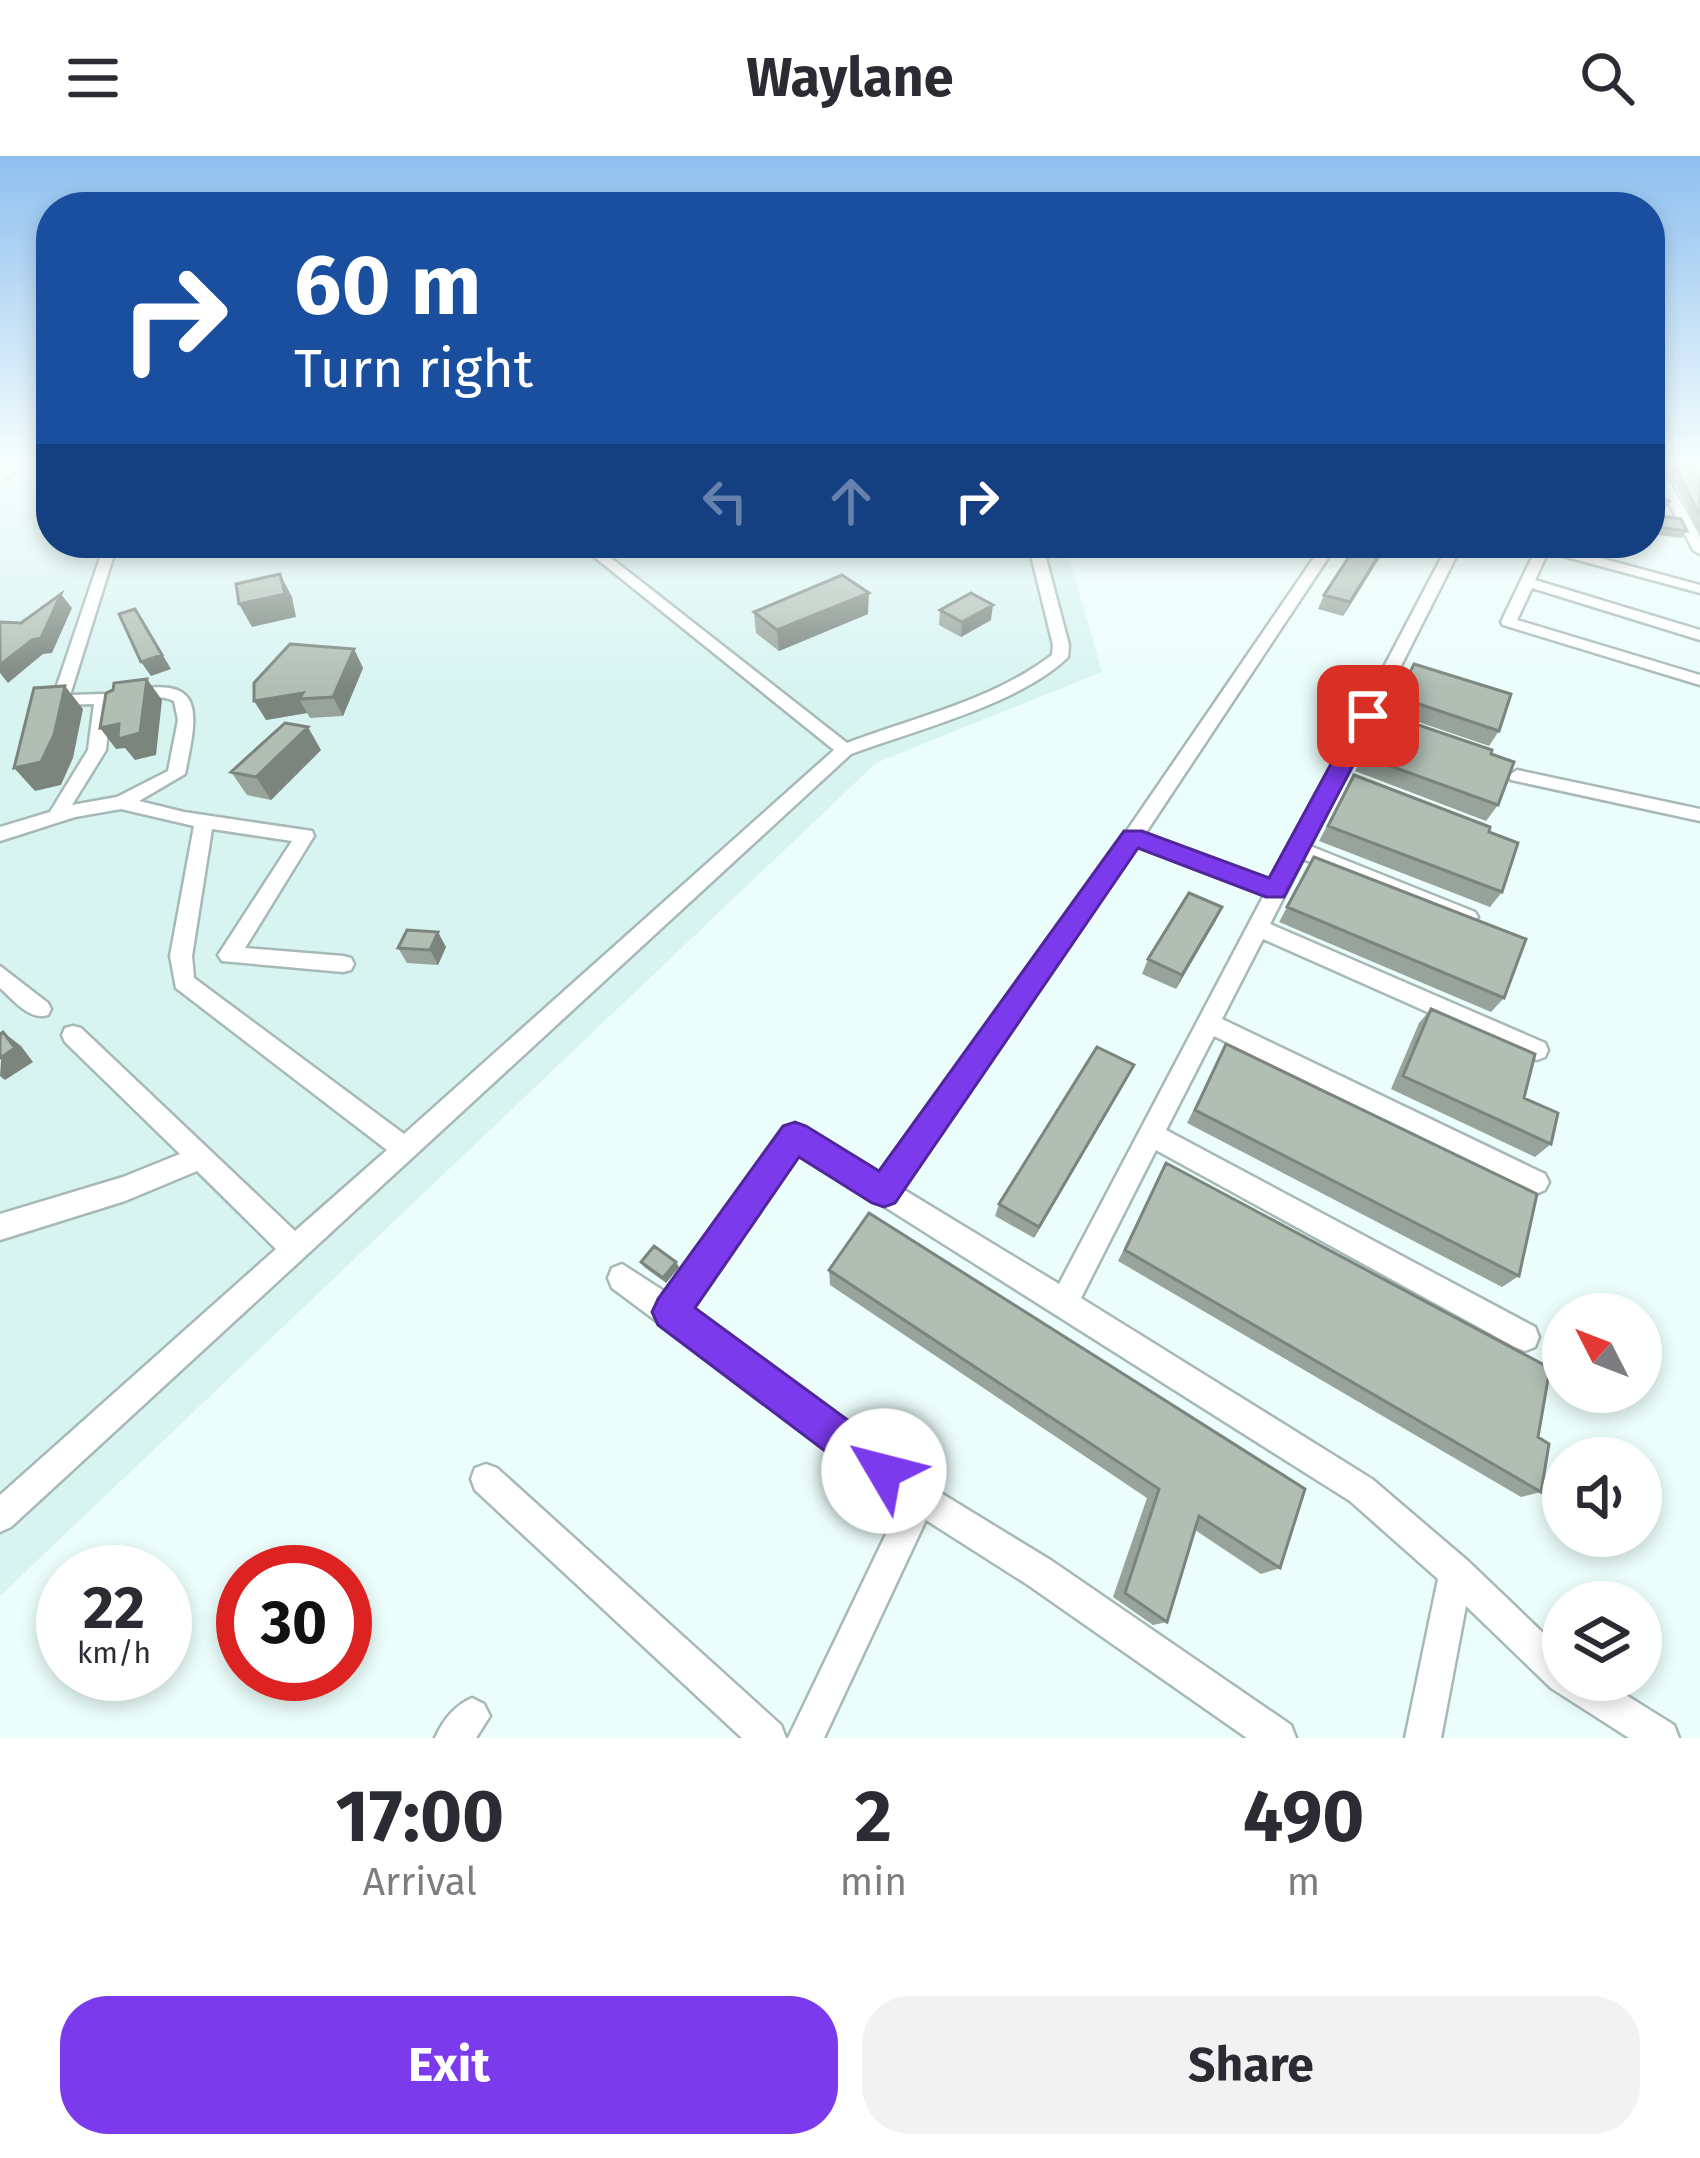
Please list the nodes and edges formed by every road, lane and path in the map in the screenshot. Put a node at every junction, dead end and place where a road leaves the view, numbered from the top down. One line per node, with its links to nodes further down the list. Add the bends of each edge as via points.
1 (106, 558): 14 (street, via 60,700)
2 (603, 558): 17 (street)
3 (1039, 558): 17 (street, via 1060,657 1017,683)
4 (1320, 558): 26 (street)
5 (1448, 558): 11 (street)
6 (1533, 558): 8 (street)
7 (1584, 558): 9 (street)
8 (1528, 582): 10 (street); 13 (street, via 1508,622)
9 (1700, 589)
10 (1700, 635)
11 (1396, 660): 12 (street); 15 (street)
12 (1415, 667)
13 (1700, 680)
14 (103, 699): 21 (street, via 173,691 190,709 176,774); 23 (street, via 97,750)
15 (1368, 716): 16 (street); 18 (street)
16 (1389, 723)
17 (845, 750): 38 (street)
18 (1336, 775): 20 (street); 27 (street)
19 (1517, 776): 22 (street)
20 (1356, 783)
21 (121, 803): 23 (street); 24 (street)
22 (1700, 814)
23 (57, 815): 25 (street)
24 (204, 821): 31 (street, via 305,836 229,955); 38 (street, via 181,956 184,982)
25 (0, 834)
26 (1133, 837): 28 (street); 41 (street)
27 (1296, 848): 28 (street); 30 (street)
28 (1275, 891): 29 (street)
29 (1256, 927): 34 (street); 36 (street)
30 (1495, 928)
31 (343, 964)
32 (0, 975): 33 (street)
33 (40, 1009)
34 (1209, 1023): 37 (street); 40 (street)
35 (73, 1035): 39 (street)
36 (1537, 1050)
37 (1152, 1135): 45 (street); 47 (street)
38 (405, 1149): 43 (street)
39 (196, 1160): 42 (street); 43 (street)
40 (1536, 1182)
41 (884, 1192): 45 (street); 46 (street, via 795,1137)
42 (0, 1227)
43 (295, 1249): 50 (street)
44 (622, 1278): 46 (street)
45 (1064, 1303): 51 (street, via 1361,1490)
46 (670, 1312): 49 (street)
47 (1525, 1337)
48 (486, 1479): 54 (street)
49 (920, 1498): 55 (street); 56 (street)
50 (0, 1516)
51 (1456, 1573): 52 (street); 57 (street)
52 (1542, 1655)
53 (1602, 1701): 58 (street)
54 (768, 1738)
55 (806, 1738)
56 (1278, 1738)
57 (1424, 1738)
58 (1661, 1738)

